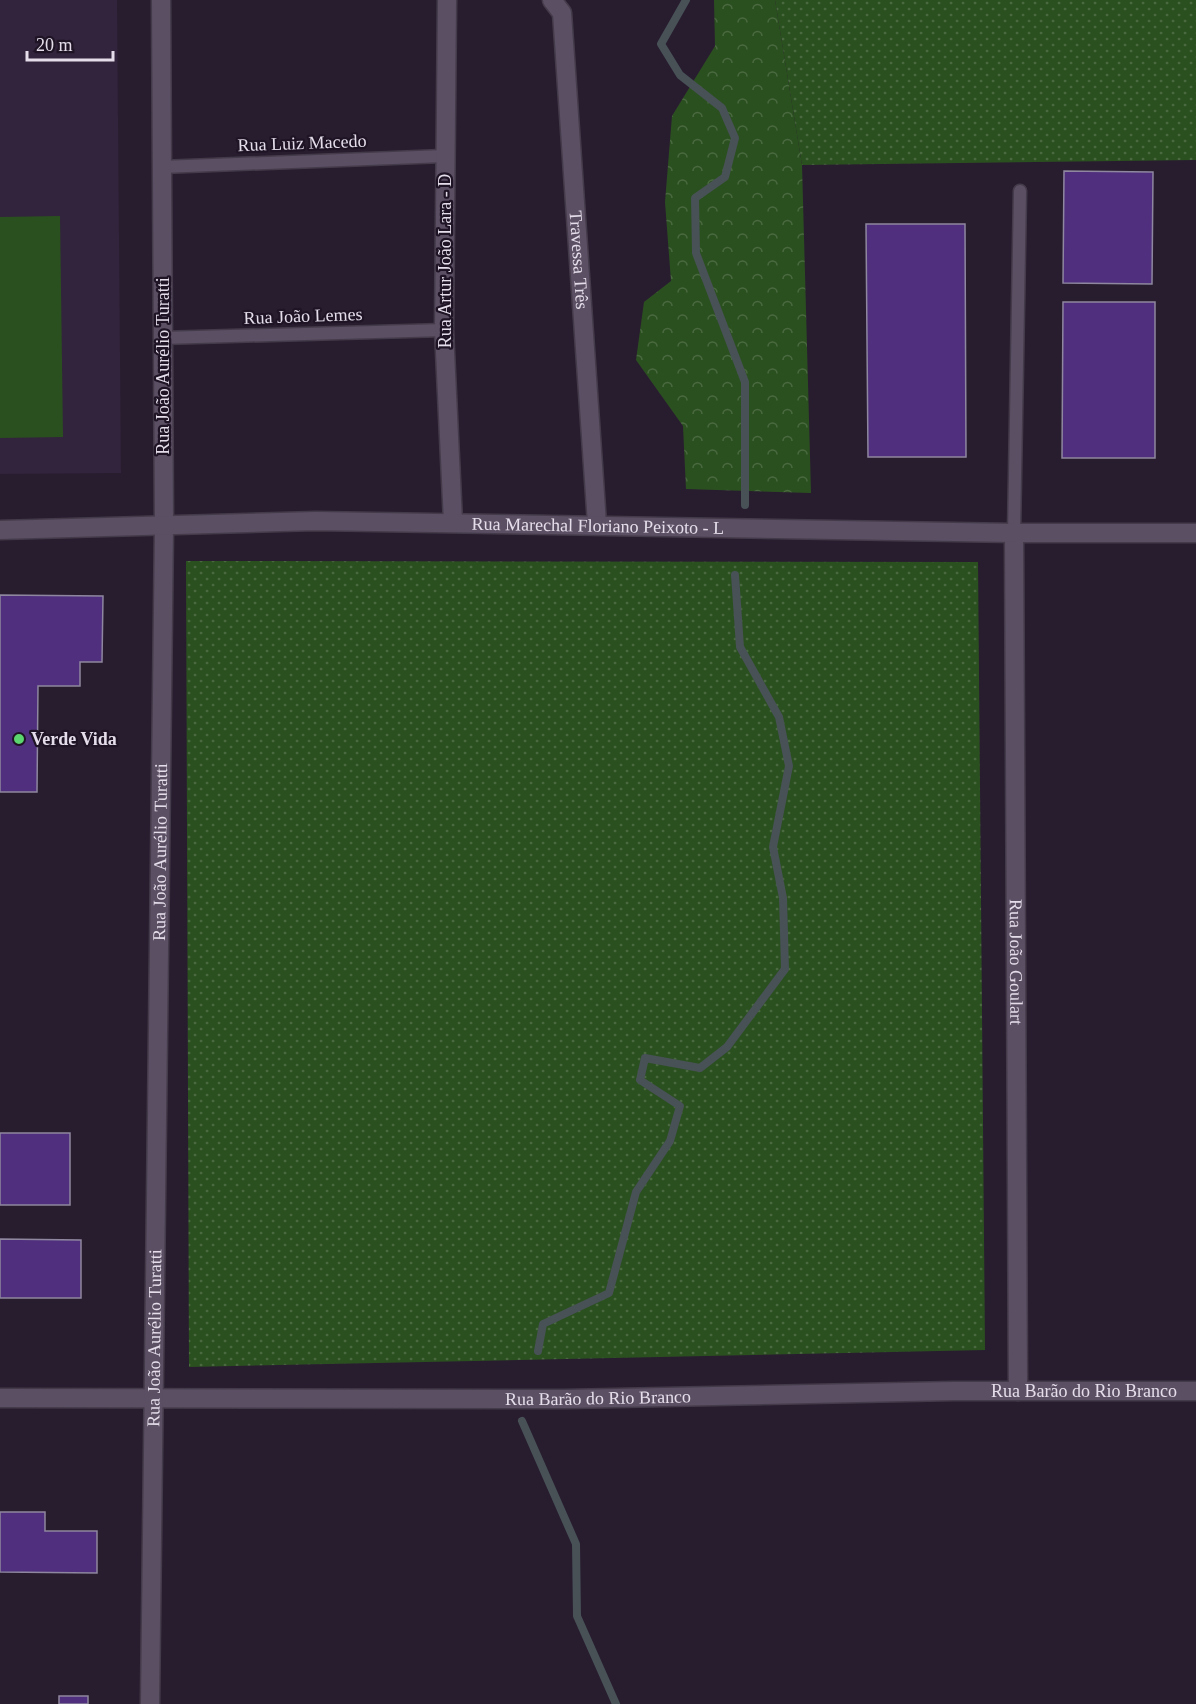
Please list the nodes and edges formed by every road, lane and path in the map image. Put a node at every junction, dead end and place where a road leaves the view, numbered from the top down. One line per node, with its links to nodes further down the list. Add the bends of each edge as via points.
1 (161, 0): 5 (street, Rua João Aurélio Turatti)
2 (447, 0): 4 (street, Rua Artur João Lara - D)
3 (552, 0): 10 (street, Travessa Três, via 562,13)
4 (444, 156): 5 (lane, Rua Luiz Macedo); 7 (street, Rua Artur João Lara - D)
5 (162, 166): 8 (street, Rua João Aurélio Turatti)
6 (1020, 191): 13 (lane)
7 (444, 330): 8 (lane, Rua João Lemes); 9 (street, Rua Artur João Lara - D)
8 (162, 338): 11 (street, Rua João Aurélio Turatti)
9 (453, 522): 10 (street, Rua Marechal Floriano Peixoto - L); 11 (street, Rua Marechal Floriano Peixoto - L)
10 (597, 524): 13 (street, Rua Marechal Floriano Peixoto - L)
11 (164, 526): 12 (street, Rua Marechal Floriano Peixoto - L); 18 (street, Rua João Aurélio Turatti)
12 (0, 530)
13 (1014, 533): 14 (street, Rua Marechal Floriano Peixoto - L); 15 (street, Rua João Goulart)
14 (1196, 533)
15 (1018, 1391): 16 (street, Rua Barão do Rio Branco); 18 (street, Rua Barão do Rio Branco, via 565,1399)
16 (1196, 1391)
17 (0, 1398): 18 (street, Rua Barão do Rio Branco)
18 (154, 1398): 19 (street, Rua João Aurélio Turatti)
19 (150, 1704)

